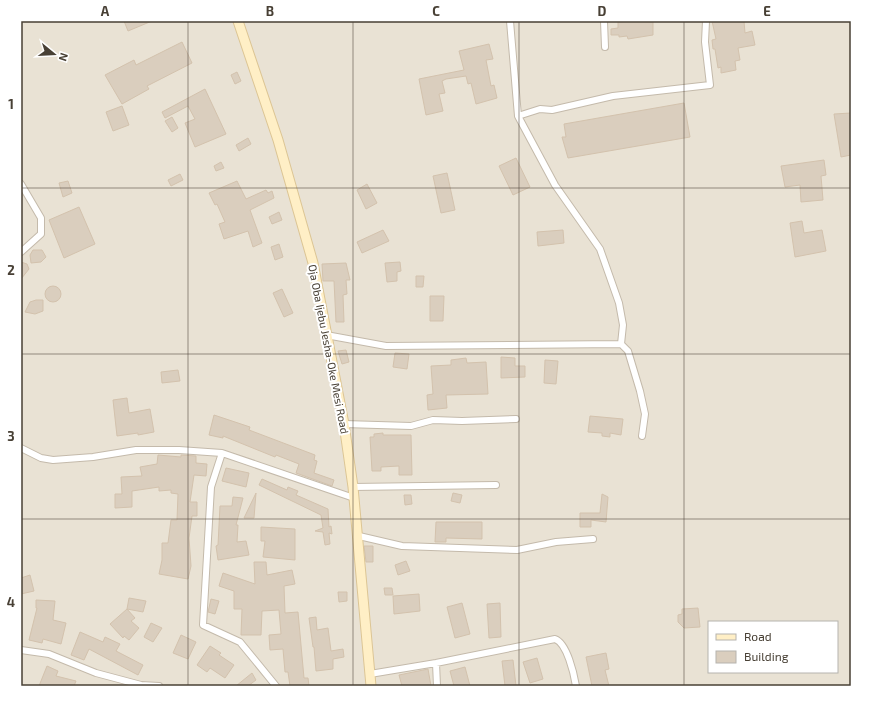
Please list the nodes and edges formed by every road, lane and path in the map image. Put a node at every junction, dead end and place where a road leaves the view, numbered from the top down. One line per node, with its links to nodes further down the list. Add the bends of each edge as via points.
1 (238, 21): 9 (main road, Oja Oba Ijebu Jesha-Oke Mesi Road, via 278,140 313,264)
2 (510, 21): 6 (street)
3 (604, 21): 5 (street)
4 (706, 21): 6 (street, via 705,42 710,85 613,96 552,110 540,109)
5 (605, 47)
6 (518, 116): 10 (street, via 555,185 600,249 623,325)
7 (21, 184): 8 (street, via 41,218 41,234)
8 (21, 252)
9 (326, 335): 10 (street, via 386,346); 12 (main road, Oja Oba Ijebu Jesha-Oke Mesi Road)
10 (621, 344): 13 (street, via 628,351 640,391 645,414)
11 (516, 420): 12 (street, via 433,420 411,426)
12 (344, 424): 17 (main road, Oja Oba Ijebu Jesha-Oke Mesi Road)
13 (642, 436)
14 (21, 448): 15 (street, via 41,458 53,460 136,450)
15 (222, 453): 18 (street); 26 (street, via 211,487 203,625 240,642)
16 (496, 485): 17 (street)
17 (354, 488): 18 (main road, Oja Oba Ijebu Jesha-Oke Mesi Road)
18 (354, 498): 19 (main road, Oja Oba Ijebu Jesha-Oke Mesi Road)
19 (359, 536): 20 (street, via 402,546 517,550 556,542); 23 (main road, Oja Oba Ijebu Jesha-Oke Mesi Road)
20 (593, 539)
21 (21, 650): 25 (street, via 49,654 96,673 141,685)
22 (436, 663): 23 (street); 28 (street); 29 (street, via 555,639 561,642 574,670)
23 (370, 674): 27 (main road, Oja Oba Ijebu Jesha-Oke Mesi Road)
24 (160, 679): 25 (street)
25 (159, 686)
26 (276, 686)
27 (371, 686)
28 (436, 686)
29 (576, 686)

